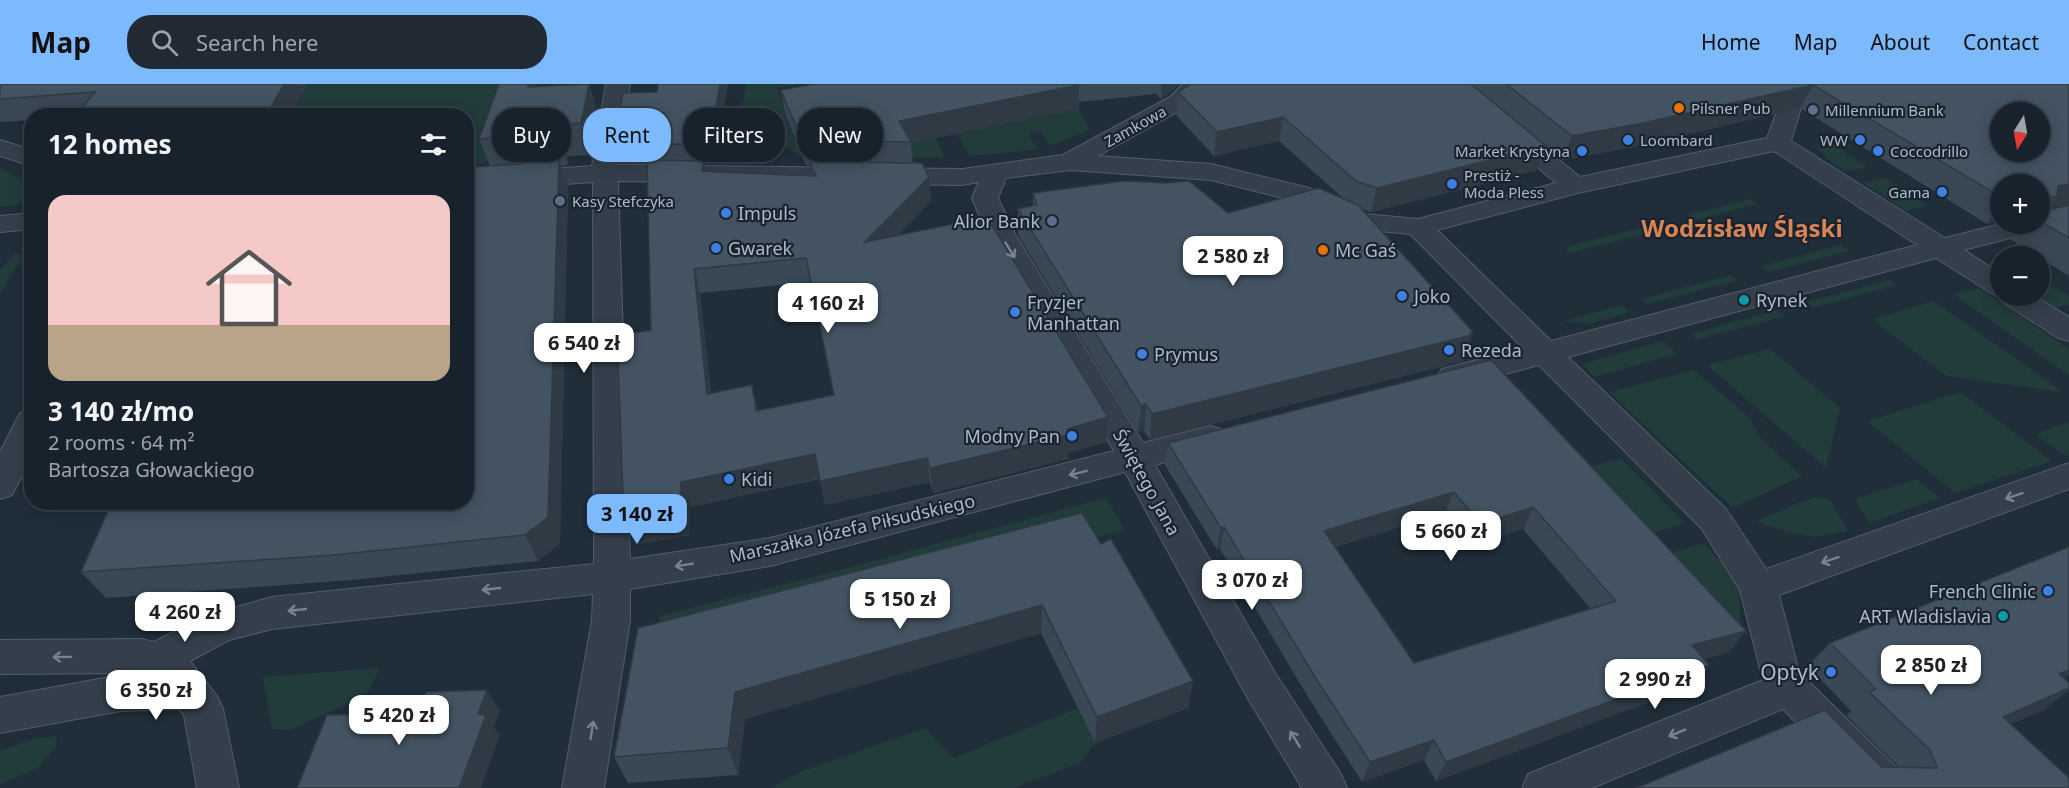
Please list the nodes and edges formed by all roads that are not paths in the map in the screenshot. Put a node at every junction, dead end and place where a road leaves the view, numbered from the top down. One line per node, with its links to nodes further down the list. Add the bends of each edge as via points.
1 (618, 84): 9 (street)
2 (1196, 84): 8 (street, Zamkowa, via 1178,102)
3 (1452, 84): 12 (street)
4 (1793, 93): 5 (street)
5 (1778, 143): 12 (street); 17 (street)
6 (0, 147): 7 (street)
7 (24, 156)
8 (1070, 162): 10 (street); 15 (street, via 1211,172 1300,194 1358,222)
9 (606, 173): 10 (street, via 962,177); 11 (street); 28 (street)
10 (996, 173): 25 (street, Świętego Jana, one-way to 25, via 985,198 993,219)
11 (474, 182)
12 (1575, 186): 15 (street)
13 (24, 222): 14 (street)
14 (0, 224)
15 (1418, 227): 21 (street)
16 (1990, 234): 17 (street)
17 (1940, 247): 18 (street); 21 (street)
18 (1990, 280)
19 (2030, 306): 20 (street)
20 (2069, 331)
21 (1545, 351): 22 (street); 29 (street, via 1714,519)
22 (1425, 384)
23 (1241, 430): 25 (street, Marszałka Józefa Piłsudskiego)
24 (24, 437): 27 (street)
25 (1135, 458): 28 (street, Marszałka Józefa Piłsudskiego, one-way to 28, via 770,552); 37 (street, Świętego Jana, one-way to 25, via 1261,684)
26 (2068, 478): 29 (street, one-way to 29)
27 (0, 486)
28 (611, 576): 31 (street, Marszałka Józefa Piłsudskiego, one-way to 31, via 272,613 219,627); 36 (street, one-way to 28, via 611,620)
29 (1758, 587): 32 (street, via 1780,674)
30 (0, 657): 31 (street, one-way to 30)
31 (157, 659): 33 (street, via 175,671)
32 (1789, 688): 38 (street, one-way to 38); 39 (street)
33 (190, 691): 34 (street, via 121,693); 35 (street, via 203,709)
34 (0, 715)
35 (218, 788)
36 (583, 788)
37 (1326, 788)
38 (1543, 788)
39 (1888, 788)

